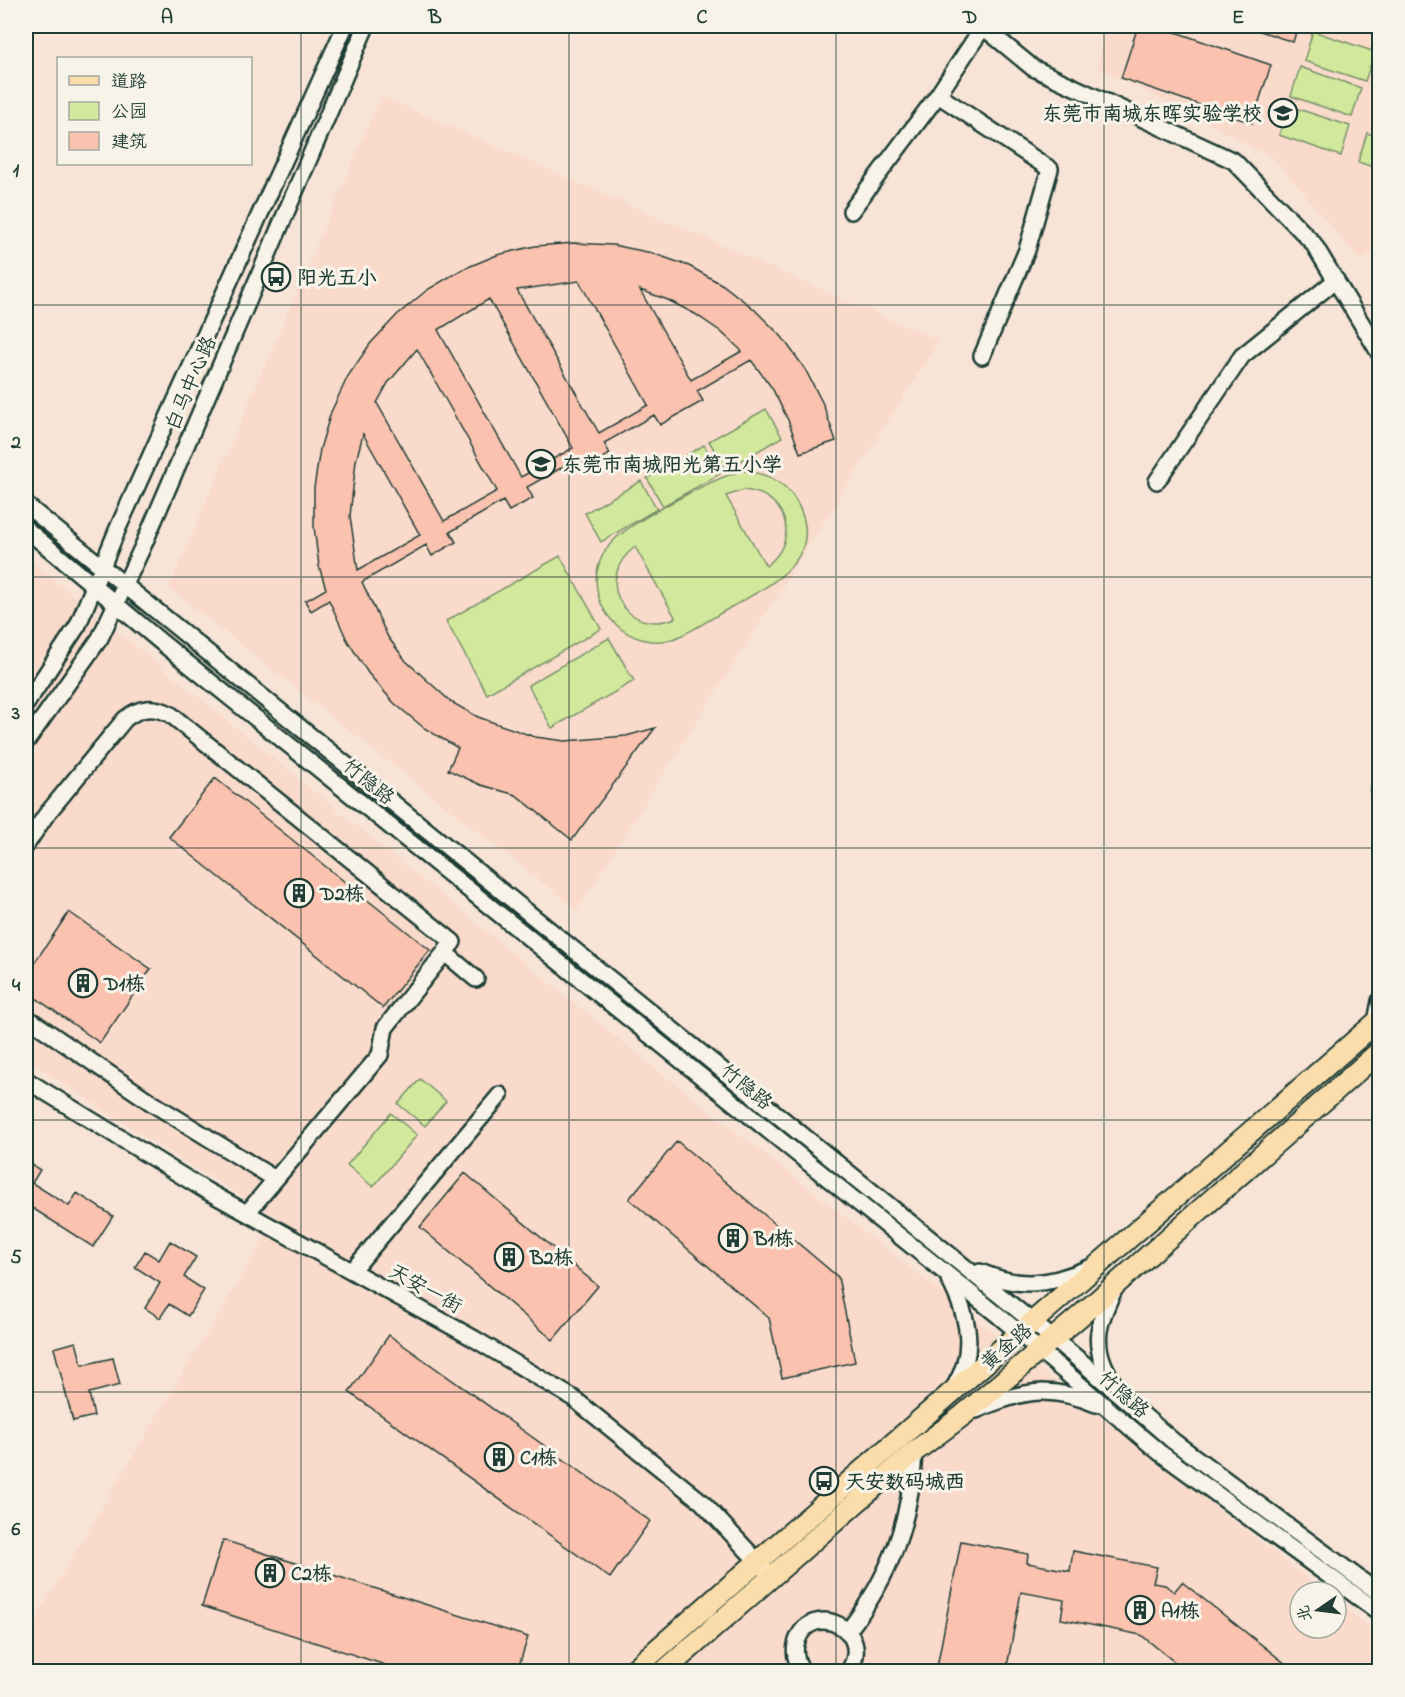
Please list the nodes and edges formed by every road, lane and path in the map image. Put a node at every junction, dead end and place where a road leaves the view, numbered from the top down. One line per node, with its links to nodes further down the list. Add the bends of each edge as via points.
1 (345, 26): 12 (street, 白马中心路)
2 (366, 26): 14 (street, 白马中心路)
3 (983, 26): 4 (street); 6 (street, via 1033,68 1234,161 1313,243)
4 (938, 95): 5 (street); 8 (street, via 1050,169 1027,250)
5 (851, 211)
6 (1336, 280): 7 (street); 9 (street, via 1242,356)
7 (1380, 354)
8 (982, 356)
9 (1157, 480)
10 (26, 505): 12 (street, 竹隐路)
11 (26, 529): 13 (street, 竹隐路)
12 (102, 568): 13 (street, 白马中心路); 14 (street, 竹隐路)
13 (94, 586): 15 (street, 竹隐路); 16 (street, 白马中心路, via 78,625)
14 (124, 587): 15 (street, 白马中心路); 32 (street, 竹隐路)
15 (116, 604): 17 (street, 白马中心路, via 100,638); 34 (street, 竹隐路)
16 (26, 704)
17 (26, 742)
18 (1380, 788): 19 (street)
19 (1380, 793)
20 (26, 845): 21 (street, via 125,719 147,708 159,709 453,942)
21 (445, 953): 22 (street); 29 (street, via 385,1028 380,1055)
22 (476, 980)
23 (1380, 1001): 25 (street)
24 (26, 1017): 29 (street, via 152,1103)
25 (1378, 1020): 31 (main road, 黄金路)
26 (1380, 1051): 35 (main road, 黄金路)
27 (26, 1080): 30 (street, 天安一街)
28 (500, 1095): 33 (street)
29 (275, 1179): 30 (street)
30 (247, 1213): 33 (street, 天安一街)
31 (1103, 1262): 32 (street, via 1064,1279 1030,1283 1002,1282); 36 (main road, 黄金路)
32 (961, 1264): 36 (street, 竹隐路)
33 (352, 1271): 43 (street, 天安一街, via 573,1398 702,1502)
34 (946, 1274): 36 (street, 竹隐路); 38 (street, via 963,1305 970,1335 963,1373)
35 (1118, 1283): 37 (main road, 黄金路); 39 (street, via 1100,1317 1098,1350)
36 (1027, 1329): 37 (street, 竹隐路); 38 (main road, 黄金路)
37 (1047, 1345): 39 (street, 竹隐路); 40 (street, 竹隐路); 41 (main road, 黄金路)
38 (951, 1394): 43 (main road, 黄金路)
39 (1123, 1398): 45 (street, 竹隐路, via 1173,1441)
40 (1108, 1408): 41 (street, via 1072,1394 1038,1390 1004,1397); 46 (street, 竹隐路, via 1159,1452)
41 (962, 1416): 42 (main road, 黄金路)
42 (914, 1452): 44 (main road, 黄金路); 47 (street, via 909,1508 895,1552 880,1585)
43 (756, 1560): 44 (street, 天安一街); 48 (main road, 黄金路)
44 (772, 1577): 49 (main road, 黄金路)
45 (1380, 1593)
46 (1380, 1613)
47 (848, 1631): 50 (street, via 825,1621 802,1632 795,1647); 51 (street, via 855,1655)
48 (631, 1671)
49 (663, 1671)
50 (802, 1671)
51 (848, 1671)

